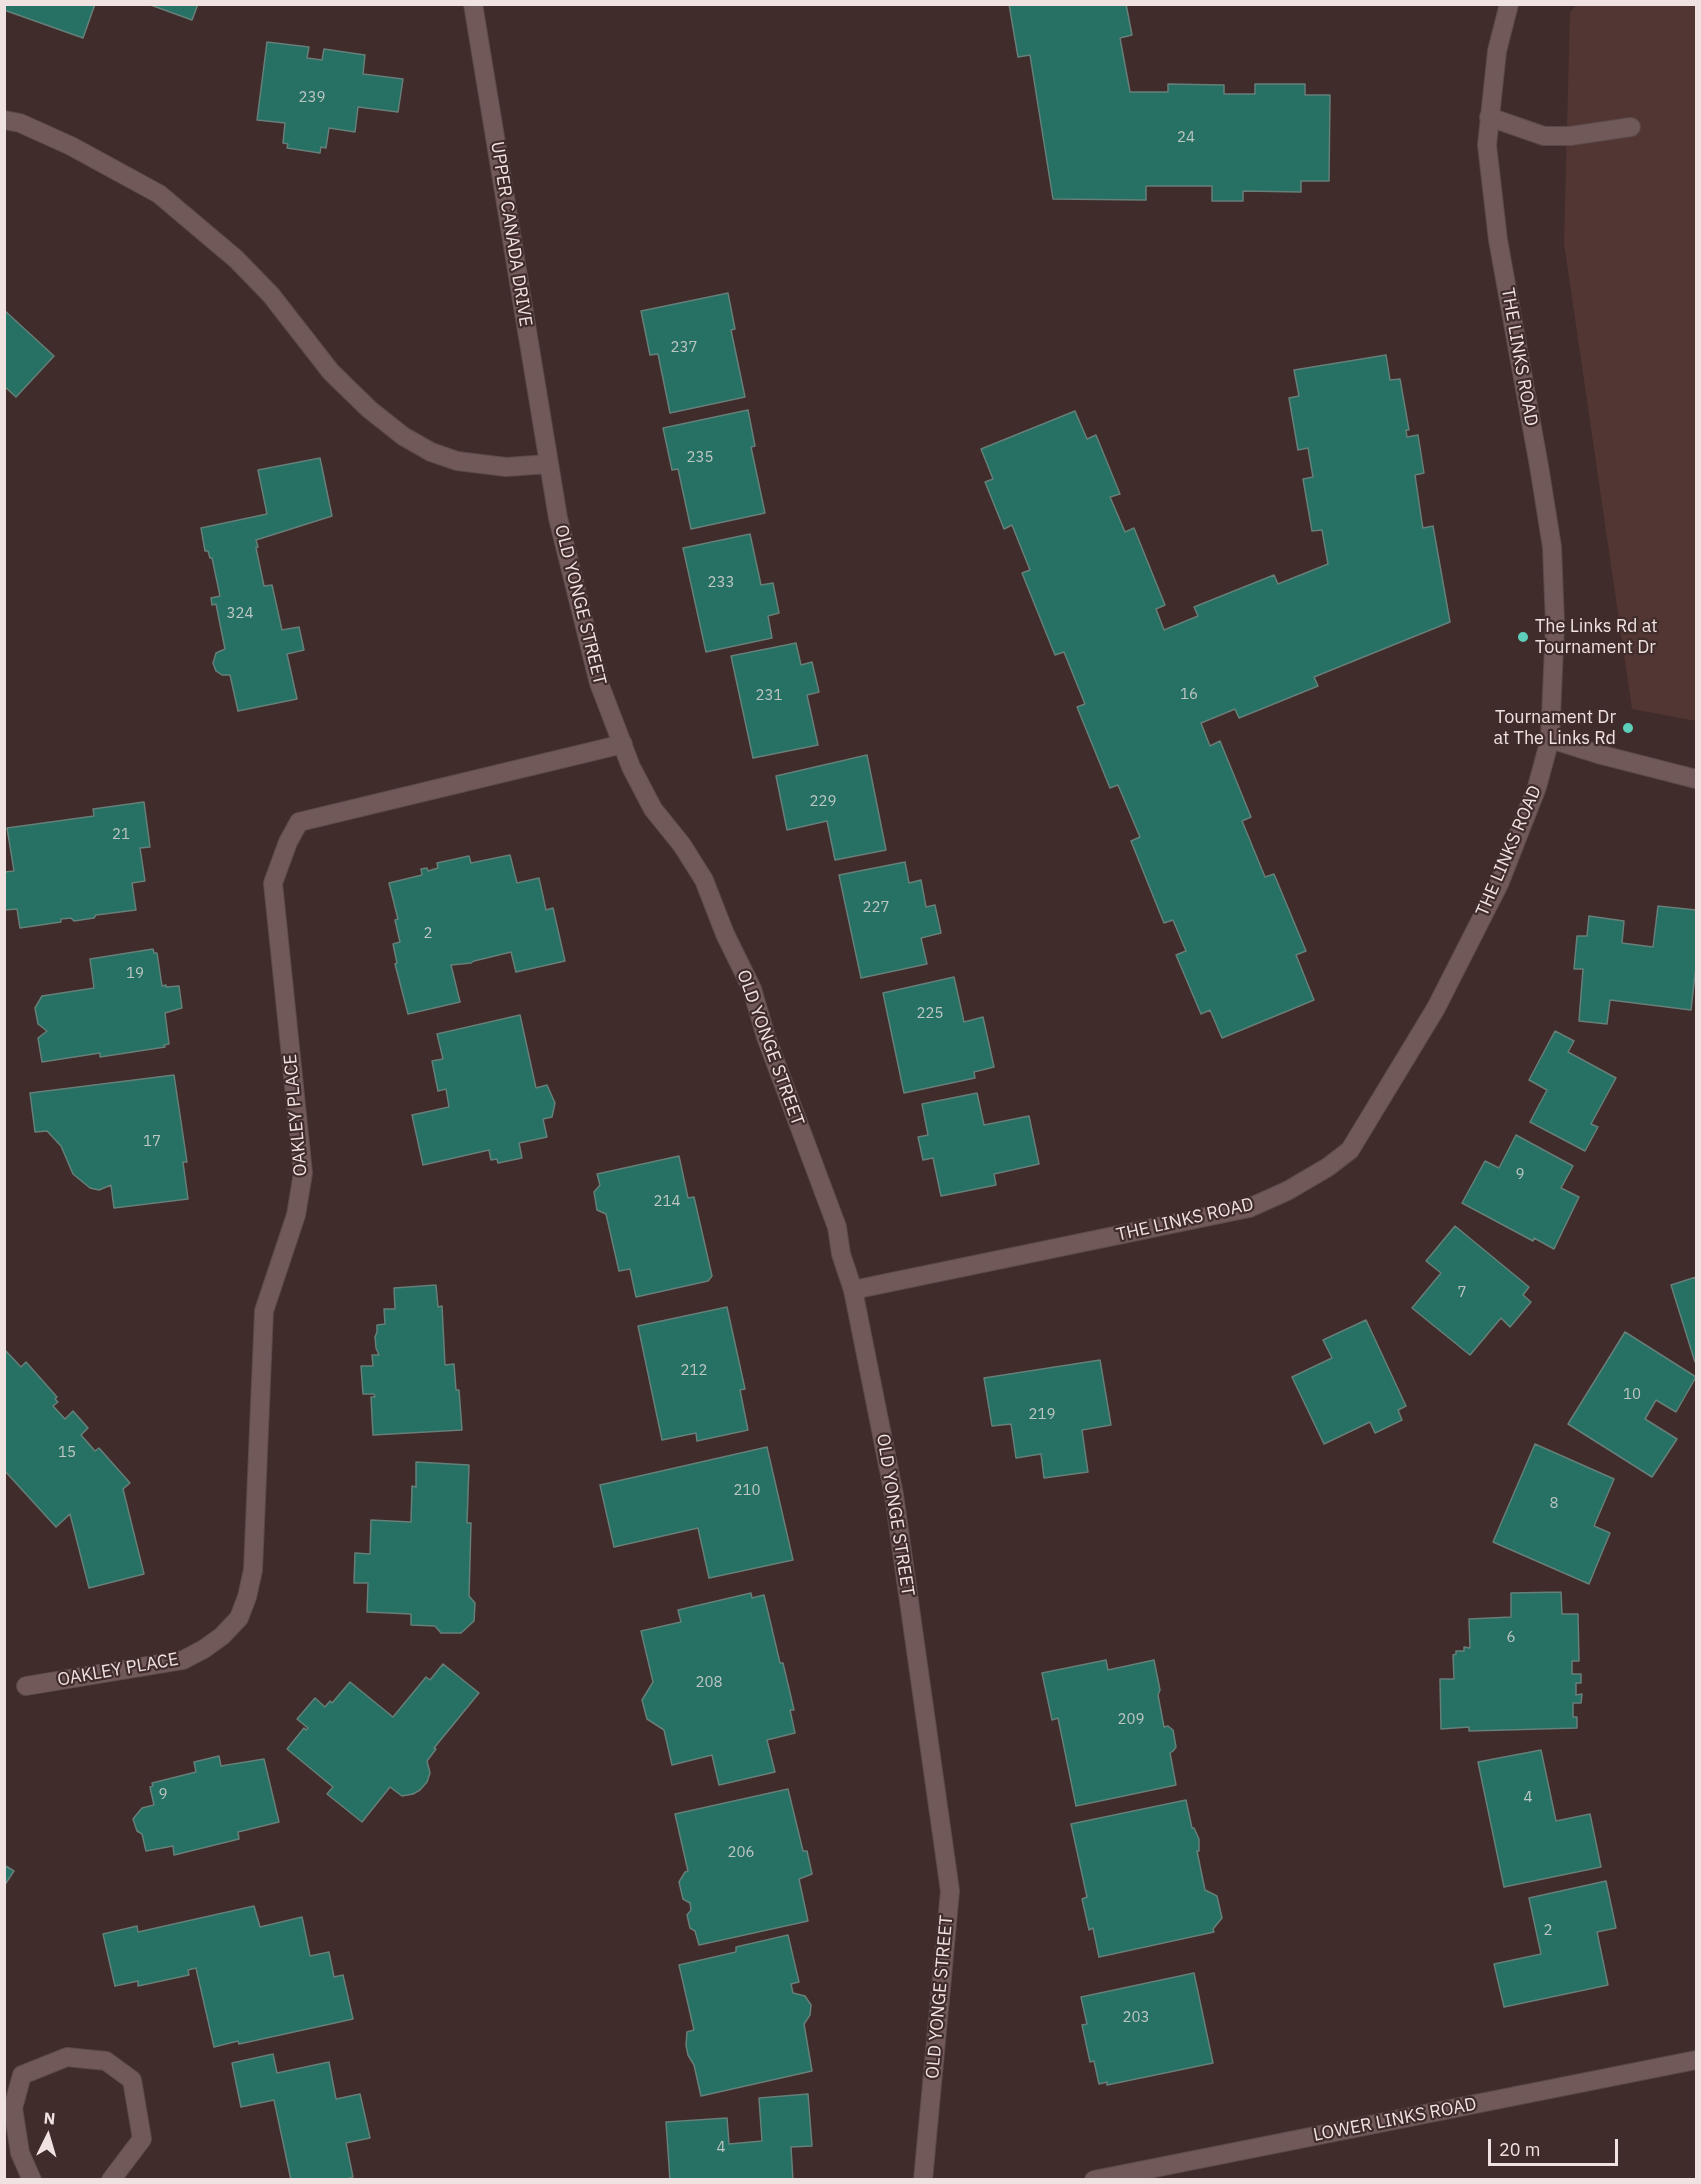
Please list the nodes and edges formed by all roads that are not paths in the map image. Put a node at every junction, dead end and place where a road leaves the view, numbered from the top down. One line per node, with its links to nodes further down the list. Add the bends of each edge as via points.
1 (473, 4): 6 (street, UPPER CANADA DRIVE)
2 (1509, 4): 3 (street, THE LINKS ROAD, via 1497,51)
3 (1489, 117): 5 (street, via 1544,136); 7 (street, THE LINKS ROAD, via 1487,145 1498,240 1552,547 1555,624)
4 (4, 120): 6 (street, via 71,146 159,194 236,259 271,295 332,372 403,436 430,452 457,461 506,467)
5 (1630, 128)
6 (549, 464): 8 (street, OLD YONGE STREET, via 567,560 599,683)
7 (1550, 739): 9 (street); 10 (street, THE LINKS ROAD, via 1537,787 1499,884 1436,1008 1350,1150 1287,1191 1249,1208)
8 (623, 744): 10 (street, OLD YONGE STREET, via 653,809 704,880 752,989 837,1227); 11 (street, OAKLEY PLACE, via 299,822 273,883 303,1173 296,1215 263,1318 253,1569 247,1597 239,1618 222,1636 183,1660)
9 (1696, 779)
10 (853, 1290): 15 (street, OLD YONGE STREET, via 894,1495 950,1891)
11 (26, 1686)
12 (1696, 2060): 16 (street, LOWER LINKS ROAD)
13 (32, 2180): 14 (street, via 20,2153 13,2108 22,2075 67,2057 106,2061 132,2080 142,2139)
14 (111, 2180)
15 (923, 2180)
16 (1094, 2180)

